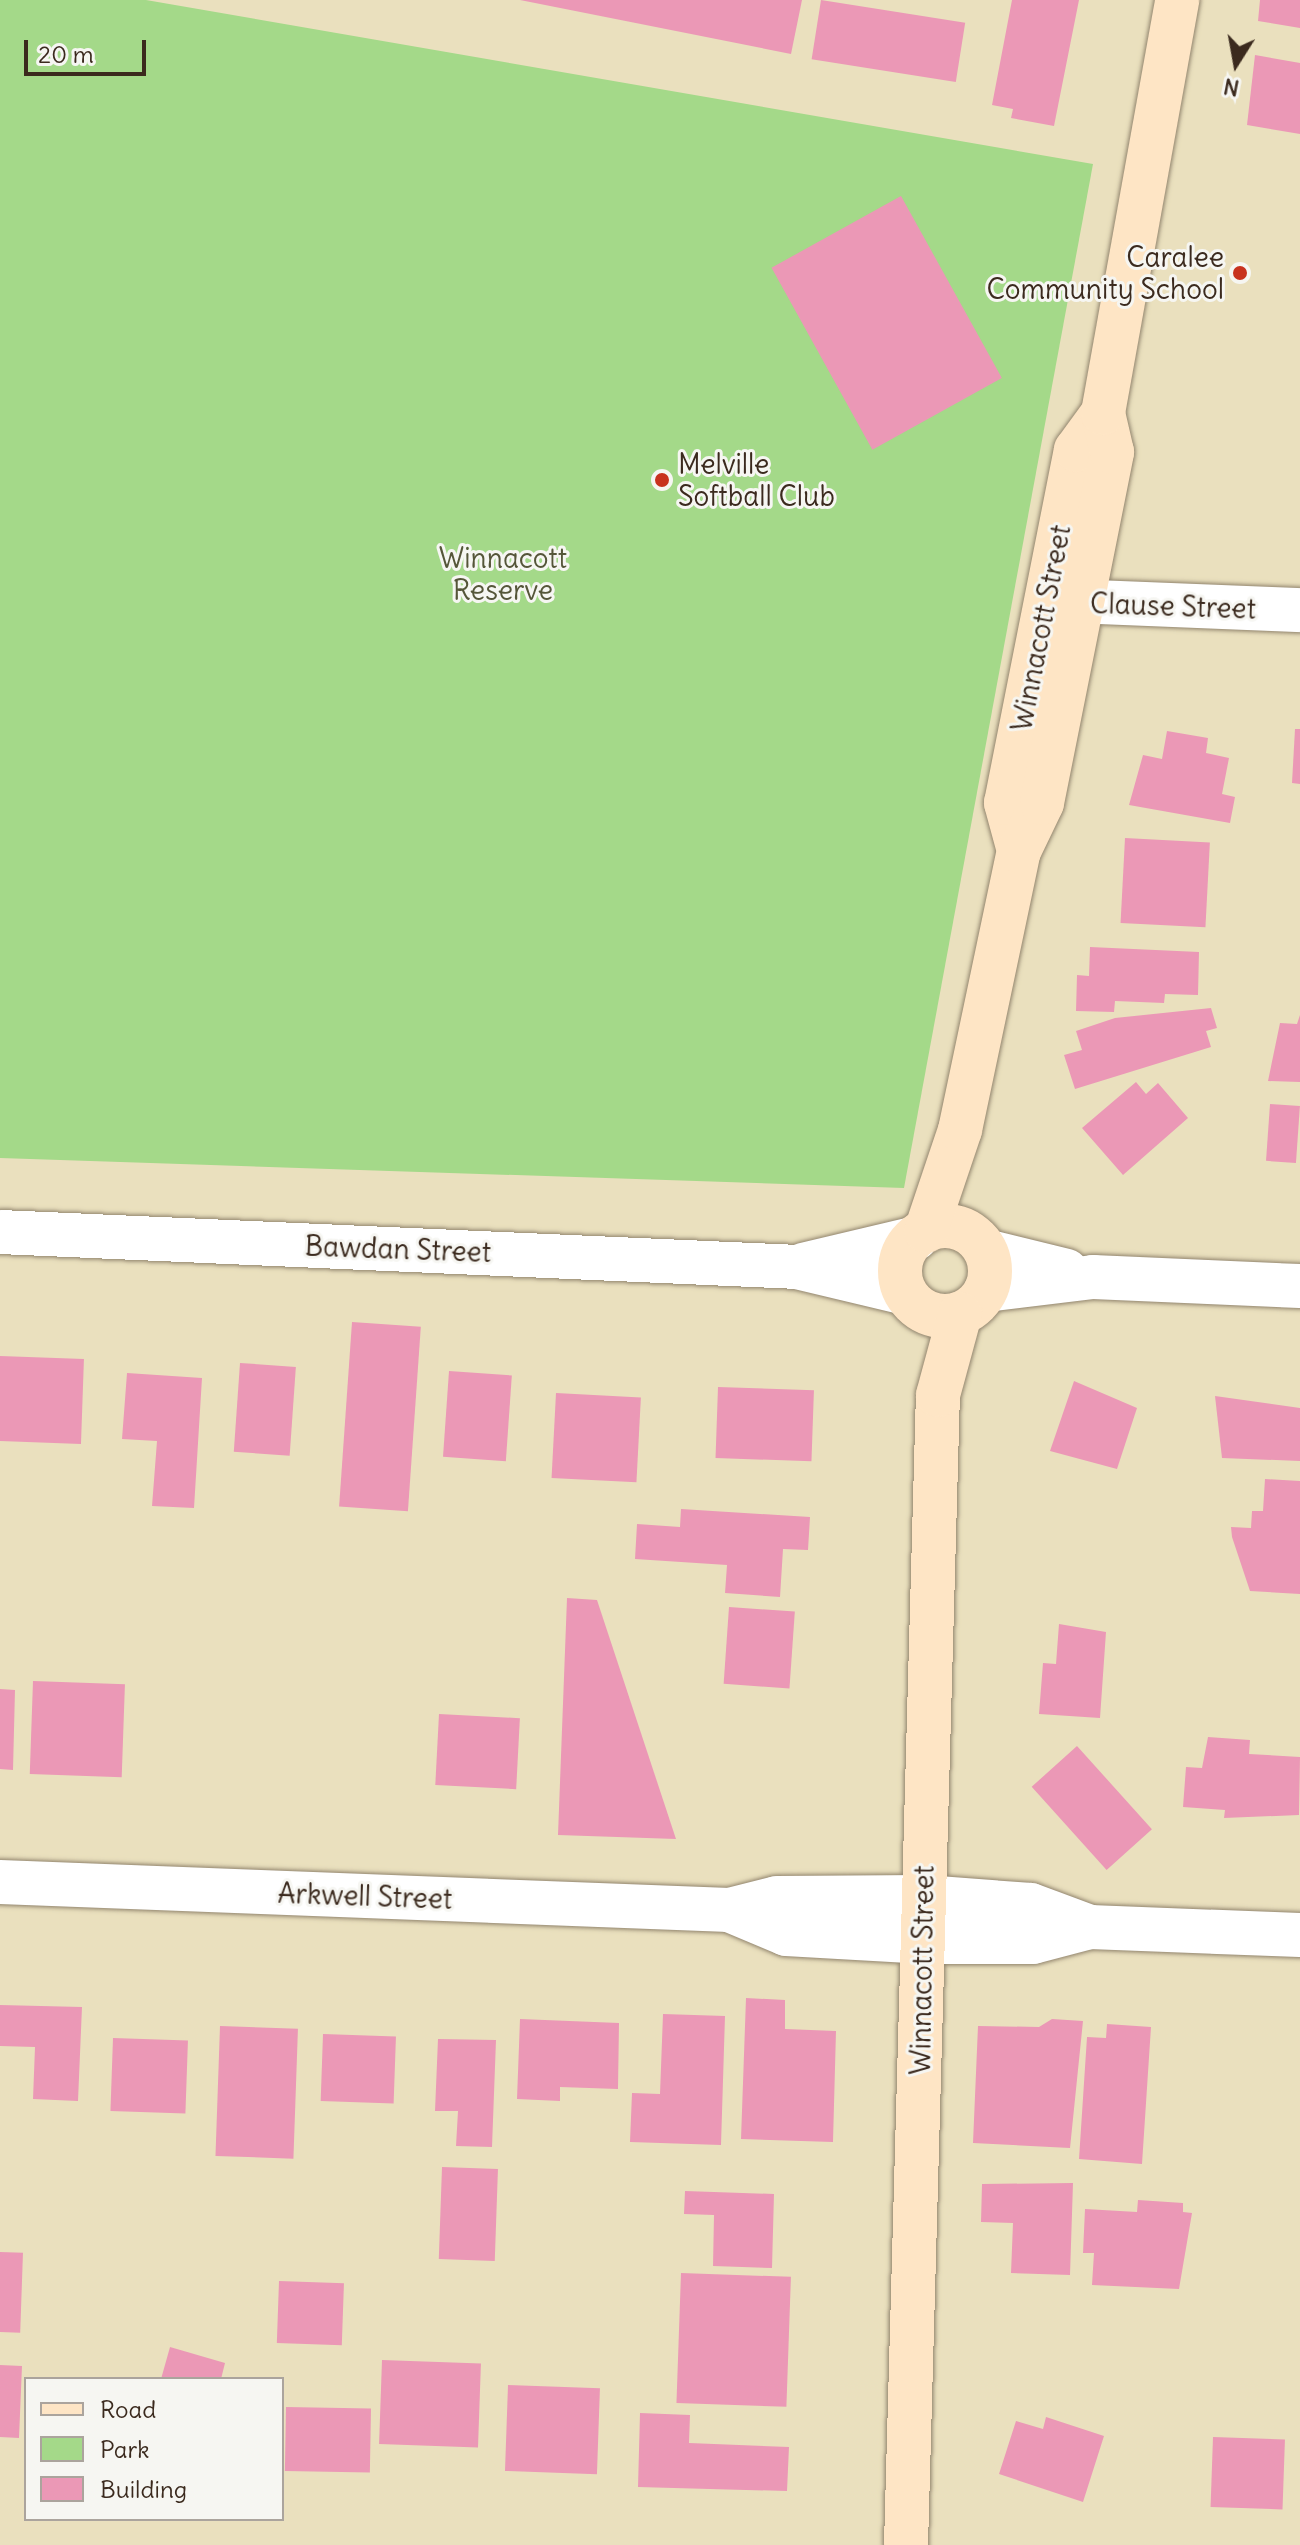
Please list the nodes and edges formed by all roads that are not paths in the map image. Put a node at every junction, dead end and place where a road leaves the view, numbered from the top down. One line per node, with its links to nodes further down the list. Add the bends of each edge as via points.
1 (1177, 0): 2 (street, Winnacott Street, via 1103,413 1112,452)
2 (1063, 601): 3 (street, Clause Street); 4 (street, Winnacott Street, via 1042,803 1019,851)
3 (1300, 610)
4 (960, 1130): 6 (street, Winnacott Street); 8 (street, Winnacott Street)
5 (0, 1232): 7 (street, Bawdan Street)
6 (921, 1234): 7 (street, Bawdan Street); 8 (street, via 951,1227); 8 (street, Winnacott Street, via 901,1258)
7 (797, 1267): 8 (street, Bawdan Street)
8 (955, 1282): 9 (street, Bawdan Street, via 1093,1277); 11 (street, Winnacott Street, via 938,1395)
9 (1300, 1286)
10 (0, 1882): 12 (street, Arkwell Street)
11 (924, 1897): 12 (street, Arkwell Street, via 777,1898); 13 (street, Arkwell Street, via 1031,1905); 15 (street, Winnacott Street)
12 (729, 1910): 15 (street, Arkwell Street, via 786,1934)
13 (1090, 1927): 14 (street, Arkwell Street); 15 (street, Arkwell Street, via 1033,1942)
14 (1300, 1935)
15 (923, 1942): 16 (street, Winnacott Street)
16 (906, 2545)

